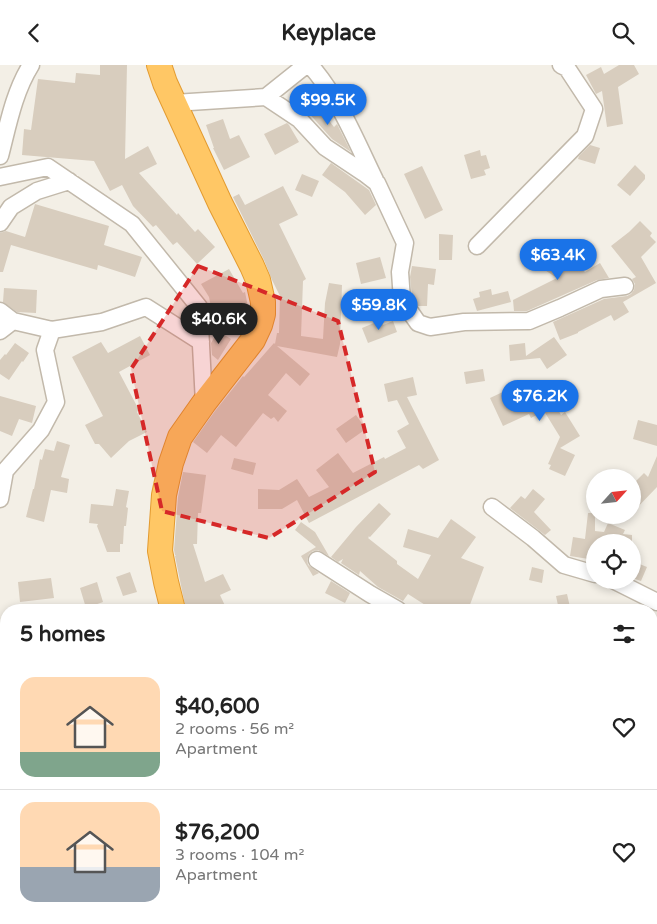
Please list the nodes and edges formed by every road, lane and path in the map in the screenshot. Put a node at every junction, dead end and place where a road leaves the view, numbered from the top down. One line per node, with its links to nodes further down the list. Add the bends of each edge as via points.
1 (31, 65): 8 (street, via 23,77 13,106)
2 (158, 65): 7 (highway)
3 (306, 65): 6 (street)
4 (310, 65): 11 (street, via 343,116)
5 (561, 65): 13 (street, via 567,68 594,109 585,136)
6 (266, 97): 7 (street); 11 (street, via 298,119 325,147)
7 (174, 103): 20 (highway, via 262,292 263,315 253,340)
8 (0, 156)
9 (0, 177): 10 (street, via 48,167)
10 (69, 181): 12 (street, via 37,191 11,207); 19 (street, via 132,223 198,307)
11 (376, 183): 14 (street, via 405,243 400,272 402,301 418,323 430,327 464,322 528,321 602,289)
12 (0, 223)
13 (477, 246)
14 (625, 287)
15 (0, 311): 16 (street)
16 (7, 323): 17 (street); 18 (street)
17 (52, 330): 19 (street, via 102,322 146,307); 21 (street, via 45,350 56,402 41,430 5,471)
18 (0, 331)
19 (201, 343): 20 (street)
20 (204, 403): 27 (highway, via 180,437 164,495 160,551)
21 (0, 499)
22 (492, 507): 24 (street, via 564,565)
23 (317, 560): 28 (street)
24 (586, 571)
25 (631, 589): 26 (street)
26 (657, 602)
27 (172, 604)
28 (388, 604)

